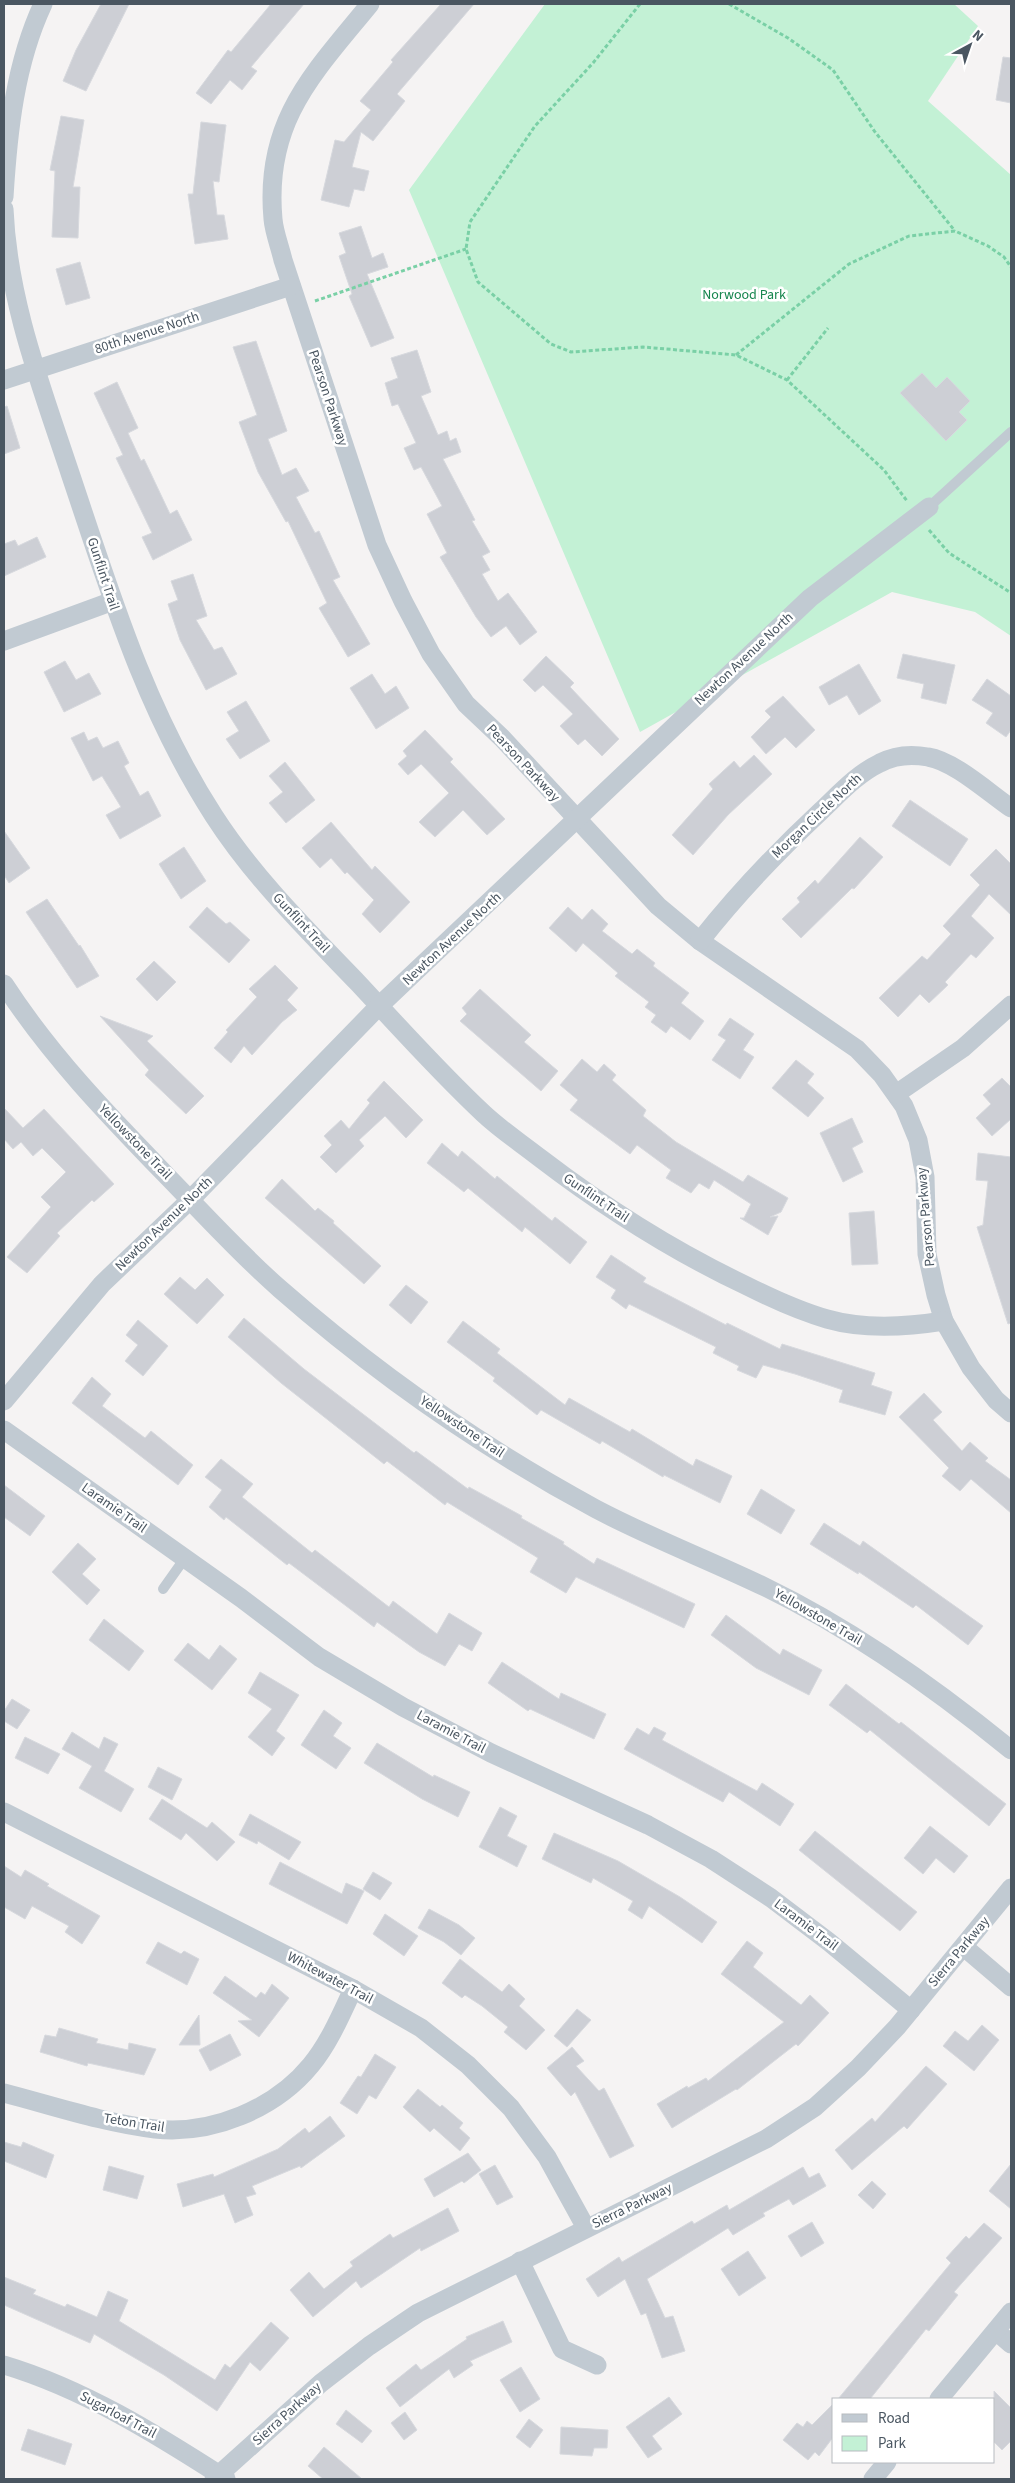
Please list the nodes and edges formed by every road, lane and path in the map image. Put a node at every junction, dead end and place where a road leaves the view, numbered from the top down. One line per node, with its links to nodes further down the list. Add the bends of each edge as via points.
1 (43, 4): 5 (street, via 14,94)
2 (370, 4): 10 (street, Pearson Parkway, via 316,70 294,104 278,140 272,181 273,221)
3 (640, 4): 8 (path, via 593,64 530,134 470,222)
4 (730, 4): 7 (path, via 788,38 833,70 875,132)
5 (4, 197)
6 (4, 209): 14 (street, Gunflint Trail, via 5,238 18,311)
7 (955, 231): 9 (path, via 1004,256); 13 (path, via 909,236 849,264)
8 (466, 249): 11 (path); 13 (path, via 478,282 551,344 571,352 643,347)
9 (1011, 267)
10 (291, 286): 11 (street, Pearson Parkway); 14 (street, 80th Avenue North)
11 (298, 307): 23 (street, Pearson Parkway, via 377,544 427,646 466,704 502,738)
12 (828, 328): 16 (path)
13 (736, 355): 16 (path)
14 (36, 371): 15 (street, 80th Avenue North); 20 (street, Gunflint Trail)
15 (4, 380)
16 (788, 380): 18 (path, via 884,470)
17 (1011, 432): 18 (lane)
18 (923, 512): 19 (path, via 949,553); 23 (street, Newton Avenue North, via 810,598)
19 (1011, 592)
20 (113, 601): 21 (street); 27 (street, Gunflint Trail, via 143,683 176,751 215,817 258,878)
21 (4, 641)
22 (1011, 808): 24 (street, Morgan Circle North, via 954,768 930,757 904,755 881,762 860,775 780,849)
23 (577, 820): 24 (street, Pearson Parkway, via 658,906); 27 (street, Newton Avenue North)
24 (700, 941): 28 (street, Pearson Parkway, via 857,1049)
25 (4, 984): 29 (street, Yellowstone Trail, via 59,1059)
26 (1011, 1005): 28 (street, via 963,1048)
27 (379, 1006): 29 (street, Newton Avenue North); 30 (street, Gunflint Trail, via 486,1116 576,1185 644,1231 717,1272 792,1308 831,1320 871,1326)
28 (896, 1094): 30 (street, Pearson Parkway, via 920,1150 925,1177 927,1254)
29 (190, 1200): 31 (street, Newton Avenue North, via 102,1284); 36 (street, Yellowstone Trail, via 278,1287 352,1349 430,1407 597,1509 767,1588 846,1632 923,1681)
30 (944, 1320): 32 (street, Pearson Parkway, via 971,1368)
31 (4, 1401)
32 (1011, 1414)
33 (4, 1430): 34 (street, Laramie Trail)
34 (185, 1558): 35 (lane); 42 (street, Laramie Trail, via 319,1657 404,1707 491,1753 648,1825 711,1859 771,1898)
35 (163, 1590)
36 (1011, 1750)
37 (4, 1812): 41 (street, Whitewater Trail)
38 (1011, 1888): 39 (street, Sierra Parkway)
39 (964, 1947): 40 (street); 42 (street, Sierra Parkway)
40 (1011, 1987)
41 (353, 1989): 43 (street, Teton Trail, via 330,2038 311,2066 286,2090 257,2109 225,2121 191,2129 157,2129); 44 (street, Whitewater Trail, via 421,2028 468,2065 511,2108 547,2157)
42 (911, 2010): 44 (street, Sierra Parkway, via 858,2068 815,2107 766,2139)
43 (4, 2093)
44 (586, 2228): 45 (street, Sierra Parkway)
45 (520, 2261): 50 (street, via 562,2349); 53 (street, Sierra Parkway, via 418,2313 369,2346 321,2383)
46 (1011, 2312): 47 (street)
47 (996, 2331): 48 (street); 51 (street)
48 (1011, 2344)
49 (4, 2364): 53 (street, Sugarloaf Trail, via 119,2414)
50 (597, 2365)
51 (940, 2398)
52 (886, 2463): 54 (street)
53 (219, 2478)
54 (873, 2479)

